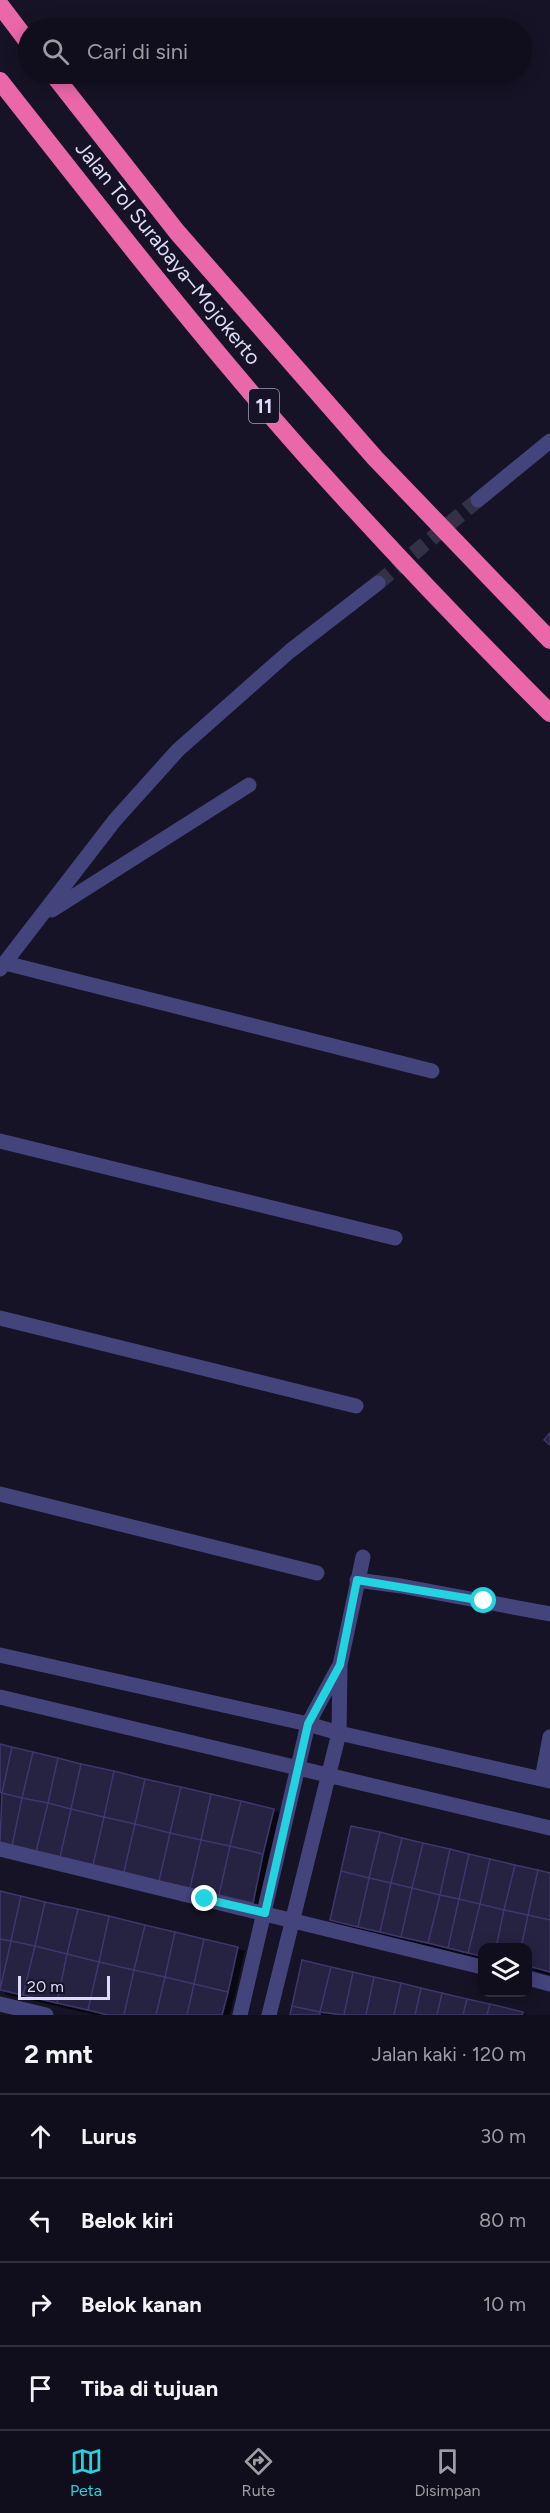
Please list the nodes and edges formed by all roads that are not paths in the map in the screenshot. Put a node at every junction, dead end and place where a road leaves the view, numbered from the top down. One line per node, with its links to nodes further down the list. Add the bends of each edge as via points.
1 (0, 5): 2 (highway)
2 (18, 29)
3 (0, 81): 9 (highway, Jalan Tol Surabaya–Mojokerto / 11, via 143,261 306,456)
4 (61, 84): 8 (highway, Jalan Tol Surabaya–Mojokerto / 11, via 193,250 375,458)
5 (550, 441): 6 (street)
6 (478, 500)
7 (378, 583): 11 (street, via 290,651 178,750 115,820)
8 (550, 640)
9 (550, 713)
10 (249, 785): 11 (street)
11 (41, 916): 12 (street)
12 (2, 966): 13 (street)
13 (432, 1071)
14 (0, 1141): 15 (street)
15 (395, 1238)
16 (0, 1318): 17 (street)
17 (356, 1406)
18 (0, 1494): 20 (street)
19 (363, 1557): 21 (street)
20 (317, 1573)
21 (357, 1580): 22 (street); 24 (street)
22 (550, 1614)
23 (0, 1655): 26 (street)
24 (340, 1665): 26 (street); 27 (street)
25 (0, 1697): 29 (street)
26 (308, 1724): 27 (street); 29 (street)
27 (339, 1733): 30 (street); 31 (street)
28 (550, 1737): 31 (street)
29 (298, 1769): 30 (street); 34 (street)
30 (328, 1777): 32 (street); 35 (street)
31 (546, 1780)
32 (550, 1828)
33 (0, 1849): 34 (street)
34 (265, 1913): 35 (street); 41 (street)
35 (293, 1921): 36 (street); 42 (street)
36 (478, 1966)
37 (532, 1979): 38 (street)
38 (550, 1984)
39 (0, 2004): 40 (street)
40 (46, 2015)
41 (240, 2015)
42 (269, 2015)

